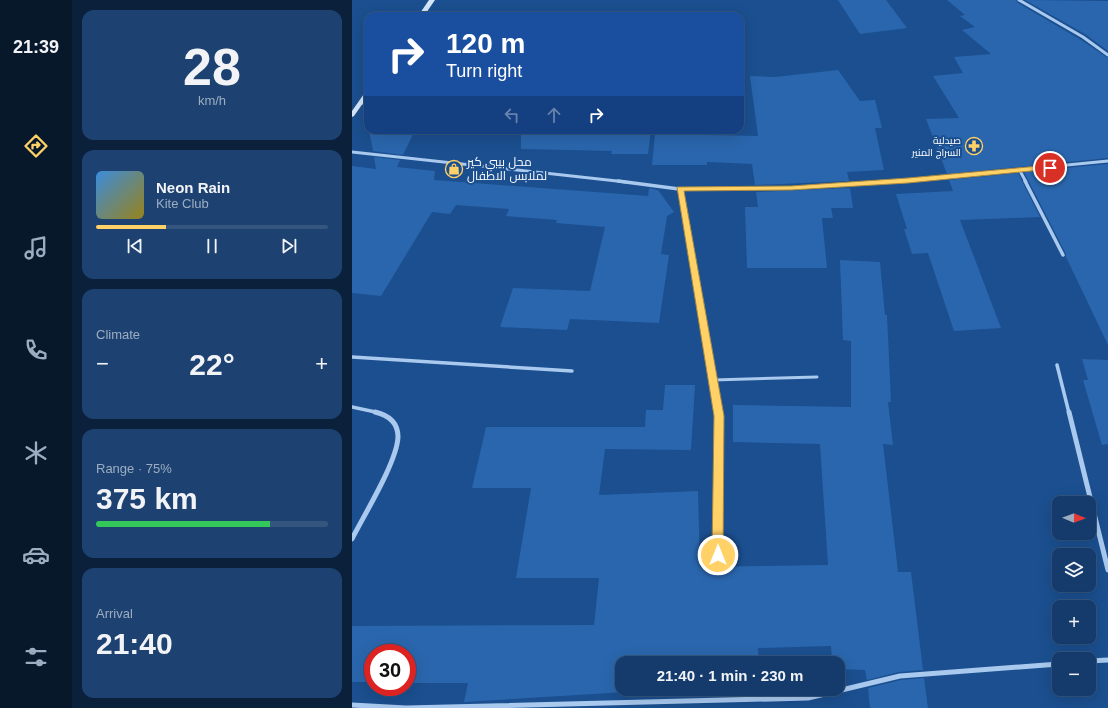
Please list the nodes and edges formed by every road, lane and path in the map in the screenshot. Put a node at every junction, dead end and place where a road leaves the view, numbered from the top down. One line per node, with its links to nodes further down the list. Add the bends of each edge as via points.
1 (432, 0): 3 (street)
2 (1019, 0): 4 (street, via 1083,37)
3 (424, 12)
4 (1108, 55)
5 (364, 98): 6 (street)
6 (360, 103): 7 (street); 8 (street)
7 (364, 103)
8 (352, 115)
9 (352, 152): 12 (street)
10 (1108, 161): 11 (street)
11 (1020, 171): 12 (street, via 791,188); 13 (street)
12 (679, 189): 18 (street)
13 (1063, 255)
14 (352, 357): 16 (street)
15 (1057, 365): 22 (street)
16 (572, 371)
17 (817, 377): 18 (lane)
18 (713, 380): 21 (street, via 719,416)
19 (352, 408): 20 (street, via 386,416 395,425 398,437 391,464)
20 (352, 539)
21 (718, 555)
22 (1108, 570)
23 (1108, 660): 24 (street)
24 (1096, 661)
25 (1052, 665): 26 (street, via 900,676 808,698 406,708)
26 (352, 705)

